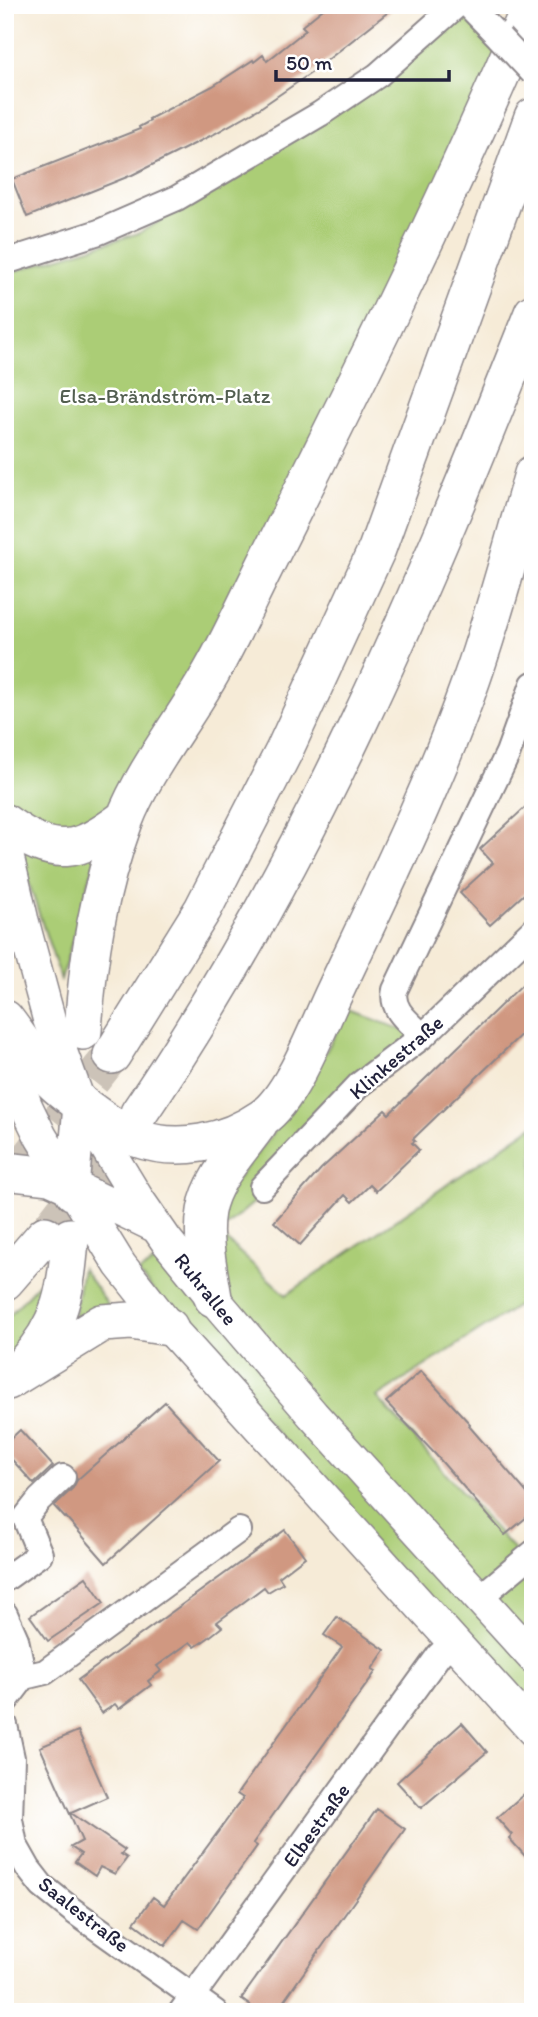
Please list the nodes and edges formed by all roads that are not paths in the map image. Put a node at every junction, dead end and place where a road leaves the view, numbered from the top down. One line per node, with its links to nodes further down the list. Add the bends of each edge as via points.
1 (457, 5): 6 (street, via 369,81 177,198 99,232)
2 (468, 5): 4 (street, bridge)
3 (531, 5): 10 (highway, via 477,132 362,371 213,669)
4 (533, 73)
5 (533, 117): 18 (highway, via 377,549 285,751 203,909)
6 (5, 262)
7 (533, 313): 20 (highway, via 422,584 338,766 233,965)
8 (533, 474): 21 (highway, via 486,636 443,754 299,1068 281,1100)
9 (533, 684): 16 (street, via 508,753 395,990 397,1010)
10 (125, 818): 11 (highway, via 96,841 61,849); 15 (highway, via 93,926)
11 (5, 823)
12 (5, 846): 19 (main road, Ruhrallee, via 49,1019)
13 (533, 930): 16 (street, Klinkestraße)
14 (5, 1019): 19 (highway, via 41,1067)
15 (83, 1031): 19 (main road)
16 (423, 1036): 24 (street, Klinkestraße, via 360,1084)
17 (5, 1048): 23 (main road, via 34,1124)
18 (112, 1055)
19 (80, 1104): 21 (highway, via 134,1137 167,1144 209,1142); 23 (main road); 25 (main road, Ruhrallee)
20 (139, 1113)
21 (263, 1118): 28 (highway, via 216,1184 206,1209)
22 (5, 1171): 23 (highway, via 50,1176)
23 (72, 1186): 25 (main road); 26 (main road); 29 (main road, via 120,1265)
24 (262, 1187)
25 (156, 1226): 28 (main road, Ruhrallee)
26 (58, 1236): 27 (highway); 30 (highway, via 66,1285 57,1318)
27 (5, 1281)
28 (212, 1298): 35 (main road, Ruhrallee)
29 (169, 1327): 30 (highway, via 131,1321 102,1323); 37 (main road)
30 (7, 1382)
31 (63, 1477): 34 (street, via 25,1518 40,1554)
32 (239, 1530): 39 (street, via 45,1672)
33 (533, 1553): 35 (street)
34 (5, 1578)
35 (479, 1598): 38 (main road, Ruhrallee)
36 (5, 1614): 39 (street)
37 (453, 1642): 42 (main road); 44 (street, Elbestraße, via 439,1655)
38 (533, 1657)
39 (24, 1677): 40 (street)
40 (5, 1702)
41 (5, 1725): 43 (street, Saalestraße, via 12,1758)
42 (533, 1730)
43 (10, 1855): 44 (street, Saalestraße)
44 (187, 2003): 45 (street, Saalestraße)
45 (215, 2012)

